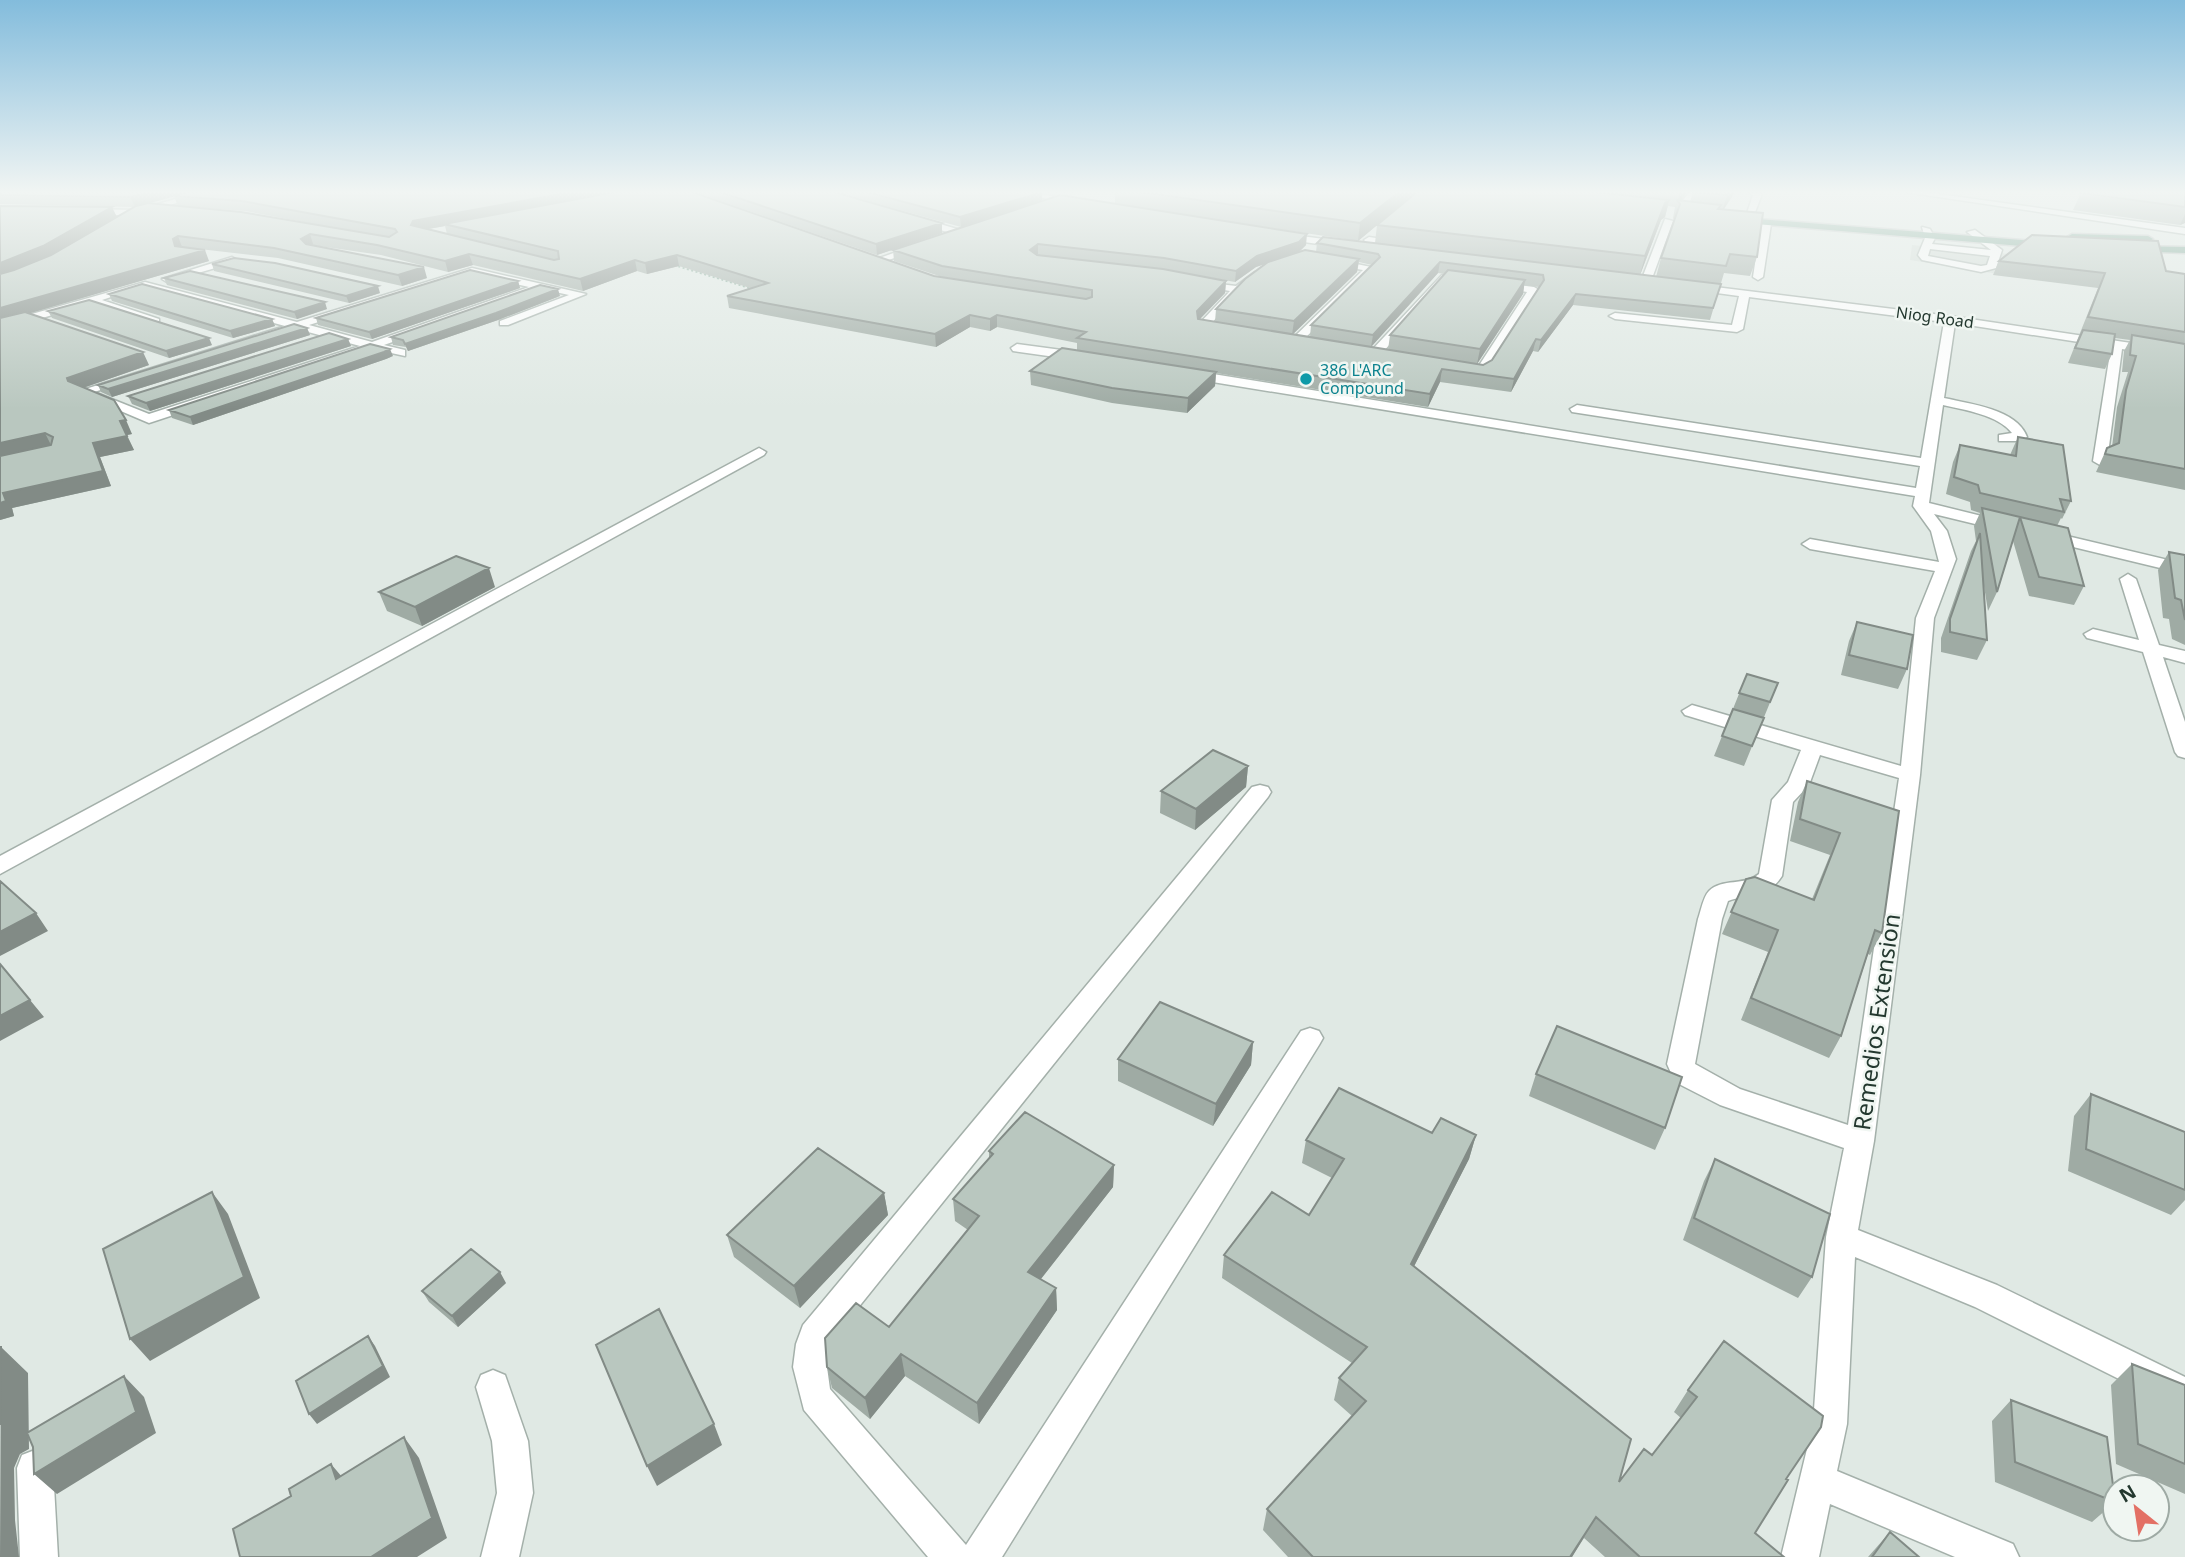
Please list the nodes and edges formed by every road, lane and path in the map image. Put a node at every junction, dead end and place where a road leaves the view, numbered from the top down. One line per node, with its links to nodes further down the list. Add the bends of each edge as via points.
1 (220, 265): 12 (street)
2 (673, 265): 24 (path)
3 (886, 265): 9 (street)
4 (1361, 265): 41 (street, via 1371,268)
5 (1648, 265): 20 (street, via 1641,281)
6 (1760, 265): 13 (street)
7 (1959, 265): 8 (street, via 1981,269)
8 (1992, 265)
9 (889, 266)
10 (1275, 267): 21 (street)
11 (421, 271): 15 (street)
12 (191, 272): 14 (street); 17 (street)
13 (1758, 276)
14 (217, 278)
15 (448, 278): 19 (street, via 472,271); 23 (street)
16 (1188, 281): 21 (street)
17 (145, 285): 26 (street); 35 (street)
18 (377, 286): 23 (street)
19 (541, 286): 33 (street, via 581,294); 46 (street)
20 (1655, 288)
21 (1238, 289): 37 (street, via 1202,327)
22 (1680, 291): 25 (street, Niog Road)
23 (402, 292): 28 (street)
24 (764, 293)
25 (1744, 298): 29 (street, via 1740,328 1732,330); 31 (street, Niog Road)
26 (90, 300): 30 (street); 34 (street)
27 (321, 302): 28 (street)
28 (347, 309): 35 (street)
29 (1615, 316)
30 (35, 319): 32 (street); 36 (street)
31 (1950, 319): 43 (street, Niog Road); 57 (street)
32 (48, 323)
33 (504, 323)
34 (166, 324)
35 (295, 324): 38 (street); 44 (street)
36 (0, 327)
37 (1229, 332)
38 (333, 334): 42 (street); 46 (street)
39 (217, 340): 44 (street)
40 (1282, 340): 41 (street)
41 (1295, 342): 45 (street)
42 (307, 343)
43 (2117, 343): 51 (street, Niog Road); 62 (street)
44 (230, 344): 54 (street)
45 (1309, 344)
46 (373, 345): 49 (street); 58 (street, via 149,419)
47 (1017, 348): 53 (street)
48 (1362, 352): 50 (street)
49 (401, 353)
50 (1376, 354): 50 (street, via 1481,372 1534,290 1494,280 1442,278)
51 (2185, 355)
52 (153, 360): 54 (street)
53 (1102, 360)
54 (166, 364): 58 (street, via 82,391)
55 (1168, 371): 64 (street)
56 (138, 396): 58 (street)
57 (1937, 400): 60 (street, via 2001,419 2021,432 2020,437); 63 (street)
58 (112, 404)
59 (1577, 409): 63 (street)
60 (2004, 438)
61 (759, 452): 77 (street)
62 (2100, 461)
63 (1927, 463): 64 (street)
64 (1921, 500): 66 (street, Remedios Extension, via 1939,531 1948,559); 67 (street, via 2020,530)
65 (1811, 544): 66 (street)
66 (1944, 568): 75 (street, Remedios Extension, via 1925,618)
67 (2185, 569)
68 (2127, 579): 70 (street)
69 (2093, 634): 70 (street)
70 (2149, 648): 71 (street); 74 (street)
71 (2185, 657)
72 (1692, 711): 73 (street)
73 (1813, 746): 75 (street); 79 (street, via 1798,785 1783,800 1765,884 1718,896 1681,1064 1685,1074 1720,1093)
74 (2185, 752)
75 (1910, 775): 79 (street, Remedios Extension)
76 (1260, 792): 87 (street, via 815,1336 808,1356 816,1398)
77 (0, 866)
78 (1310, 1038): 88 (street)
79 (1860, 1141): 80 (street, Remedios Extension)
80 (1841, 1237): 82 (street, via 1986,1296); 84 (street, Remedios Extension, via 1830,1424)
81 (493, 1387): 86 (street, via 510,1441 514,1493)
82 (2185, 1395)
83 (35, 1468): 85 (street)
84 (1818, 1481): 89 (street, Remedios Extension); 90 (street)
85 (39, 1557)
86 (500, 1557)
87 (952, 1557)
88 (980, 1557)
89 (1800, 1557)
90 (2000, 1557)

